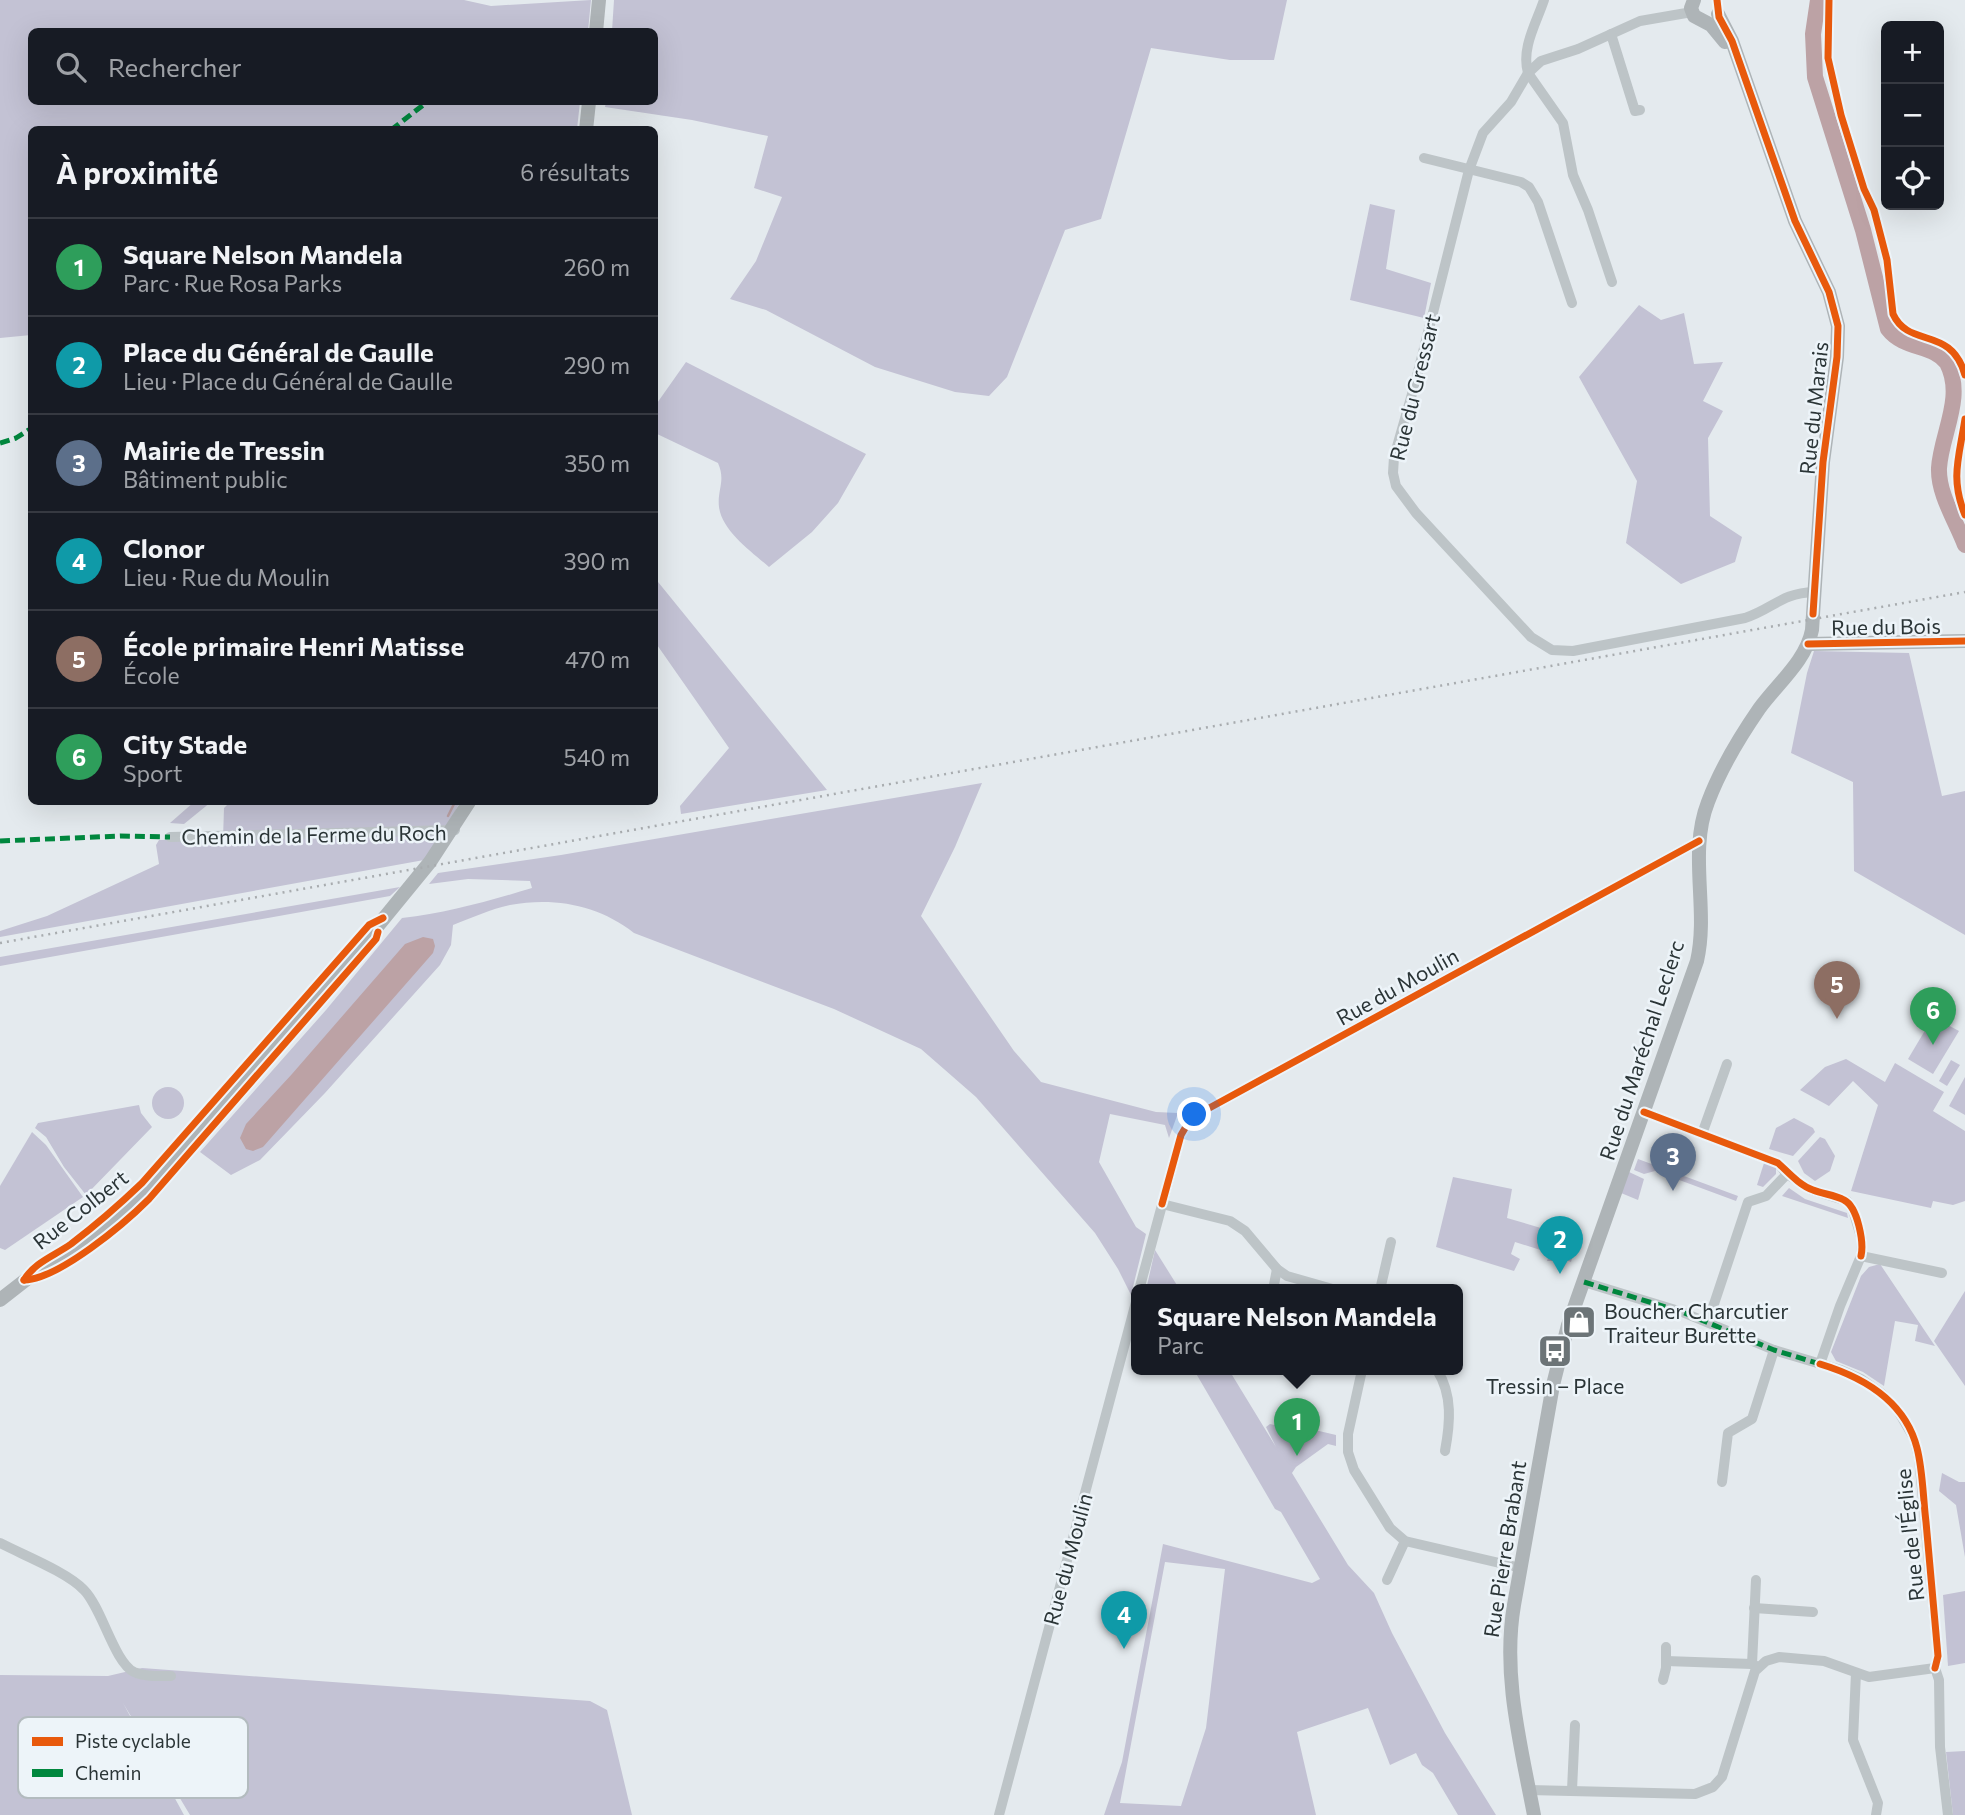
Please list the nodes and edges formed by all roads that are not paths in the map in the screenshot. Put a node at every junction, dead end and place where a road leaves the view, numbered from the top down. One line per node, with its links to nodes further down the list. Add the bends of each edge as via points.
1 (599, 0): 5 (street)
2 (1544, 0): 7 (street, via 1525,54)
3 (1693, 6): 4 (street, Rue du Marais, via 1697,19); 6 (street, Rue du Gressart)
4 (1714, 12): 15 (street, Rue du Marais, via 1718,33 1736,57 1799,230 1829,292 1838,326)
5 (596, 28)
6 (1611, 34): 7 (street, Rue du Gressart, via 1541,61); 9 (street, via 1635,111)
7 (1528, 73): 12 (street, Rue du Gressart, via 1511,102 1483,133); 13 (street, via 1563,123 1573,175)
8 (589, 105): 10 (street)
9 (1640, 110)
10 (586, 126)
11 (1424, 158): 12 (street)
12 (1469, 170): 14 (street, via 1521,183 1533,191); 15 (street, Rue du Gressart, via 1394,457 1394,480 1408,504 1531,637 1552,650 1584,649 1745,618 1791,595)
13 (1612, 282)
14 (1572, 303)
15 (1814, 592): 17 (street, Rue du Marais)
16 (1965, 641): 17 (street, Rue du Bois)
17 (1808, 645): 21 (street, Rue du Maréchal Leclerc, via 1732,752 1706,807)
18 (469, 805): 19 (street, Rue Colbert)
19 (455, 830): 20 (street, Chemin de la Ferme du Roch); 36 (street, Rue Colbert, via 358,950 132,1205)
20 (170, 837)
21 (1699, 841): 23 (street, Rue du Maréchal Leclerc, via 1699,952); 26 (street, Rue du Moulin, via 1191,1118 1183,1129)
22 (1727, 1063): 24 (street)
23 (1644, 1112): 24 (street); 35 (street, Rue du Maréchal Leclerc)
24 (1702, 1134): 25 (street, via 1778,1163)
25 (1787, 1174): 28 (street, via 1850,1205 1860,1234); 38 (street, via 1766,1196 1748,1202)
26 (1162, 1204): 29 (street, via 1230,1221); 31 (street, Rue du Moulin)
27 (1391, 1242): 34 (street)
28 (1861, 1256): 30 (street); 40 (street)
29 (1277, 1269): 32 (street); 33 (street)
30 (1942, 1273)
31 (1141, 1284)
32 (1274, 1284)
33 (1310, 1284)
34 (1381, 1284)
35 (1582, 1287): 38 (street, Rue de l'Église); 47 (street, Rue Pierre Brabant, via 1553,1385)
36 (0, 1300)
37 (1131, 1321): 62 (street, Rue du Moulin)
38 (1708, 1322): 39 (street, Rue de l'Église)
39 (1774, 1350): 40 (street, Rue de l'Église); 44 (street, via 1752,1419 1728,1433)
40 (1820, 1364): 55 (street, Rue de l'Église, via 1875,1387 1897,1409 1914,1438 1938,1656)
41 (1361, 1375): 45 (street, via 1348,1434 1349,1458 1385,1522)
42 (1439, 1375): 43 (street, via 1450,1416)
43 (1445, 1451)
44 (1722, 1482)
45 (1405, 1541): 47 (street); 48 (street)
46 (0, 1543): 57 (street, via 83,1588 132,1670)
47 (1521, 1568): 60 (street, Rue Pierre Brabant, via 1509,1661)
48 (1387, 1580)
49 (1755, 1580): 50 (street)
50 (1755, 1608): 51 (street); 54 (street)
51 (1813, 1612)
52 (1666, 1647): 53 (street)
53 (1666, 1661): 54 (street); 58 (street)
54 (1755, 1666): 56 (street, via 1784,1657 1824,1661); 61 (street, via 1722,1777 1713,1787 1695,1794)
55 (1935, 1668): 56 (street, via 1875,1677); 65 (street, Rue de l'Église)
56 (1856, 1673): 64 (street, via 1853,1740 1878,1803)
57 (171, 1676)
58 (1663, 1680)
59 (1575, 1725): 61 (street)
60 (1529, 1790): 61 (street); 63 (street, Rue Pierre Brabant)
61 (1572, 1790)
62 (999, 1815)
63 (1534, 1815)
64 (1877, 1815)
65 (1948, 1815)

